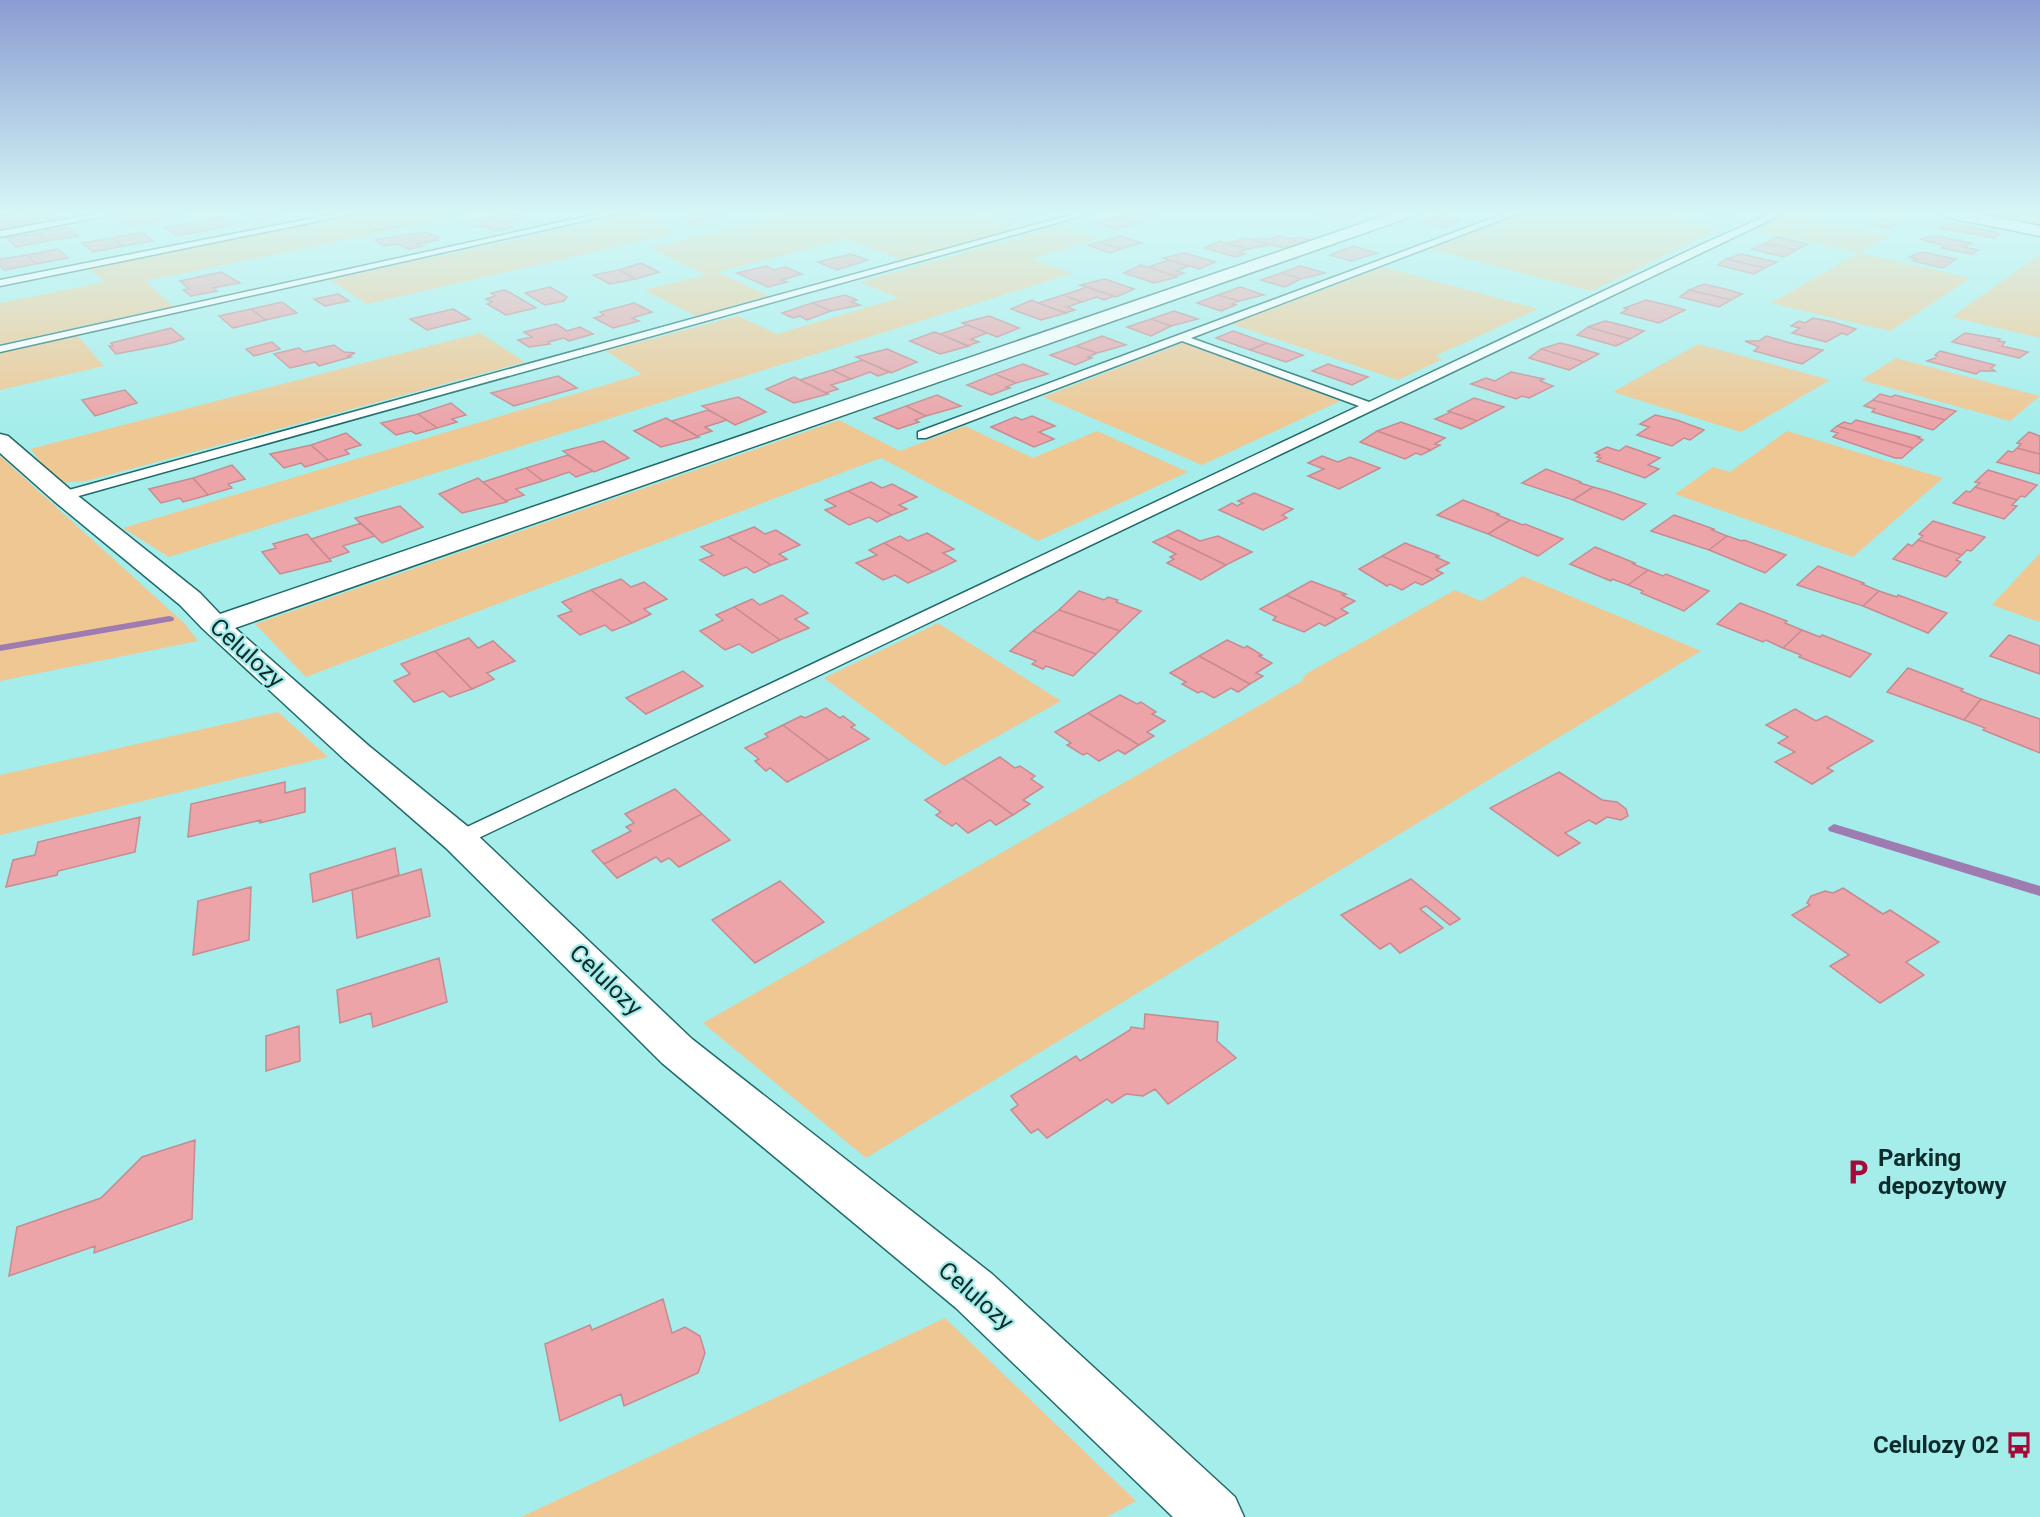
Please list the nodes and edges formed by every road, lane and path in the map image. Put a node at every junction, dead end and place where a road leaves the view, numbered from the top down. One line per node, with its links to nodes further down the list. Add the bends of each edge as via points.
1 (300, 283): 7 (lane)
2 (835, 283): 11 (lane)
3 (1203, 283): 12 (street)
4 (1329, 283): 6 (lane)
5 (1629, 283): 8 (lane)
6 (1182, 338): 8 (lane); 9 (lane)
7 (0, 349)
8 (1372, 406): 13 (lane)
9 (922, 435)
10 (0, 441): 11 (street, Celulozy)
11 (63, 496): 12 (street, Celulozy, via 190,599)
12 (210, 620): 13 (street, Celulozy)
13 (459, 839): 14 (street, Celulozy, via 677,1051 974,1291)
14 (1215, 1517)

